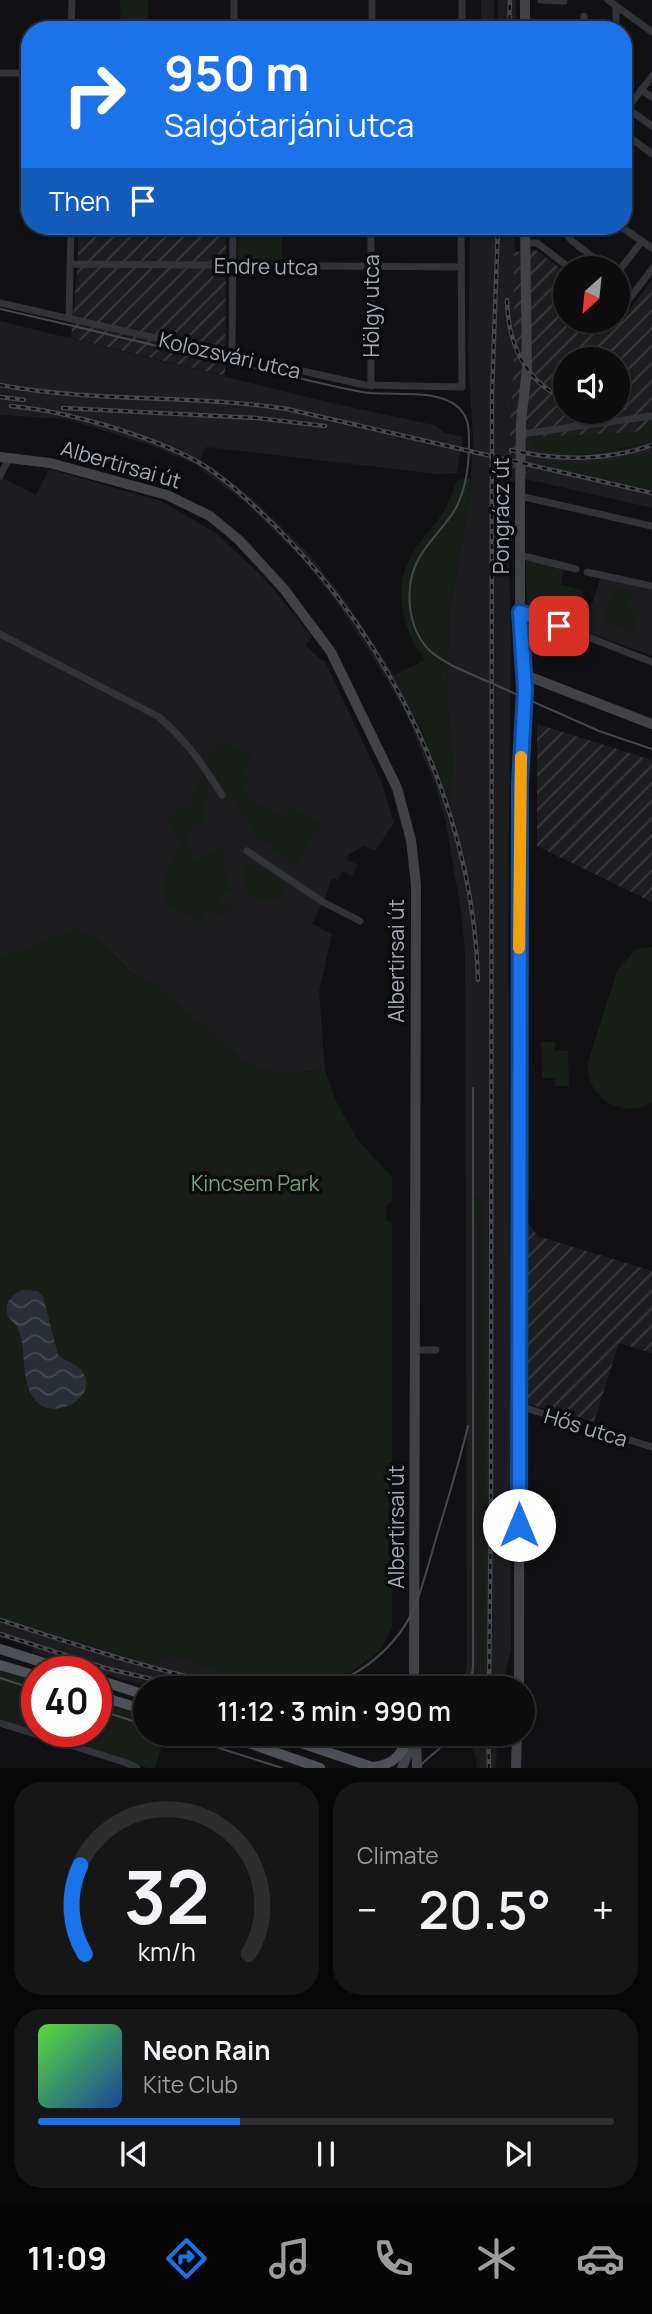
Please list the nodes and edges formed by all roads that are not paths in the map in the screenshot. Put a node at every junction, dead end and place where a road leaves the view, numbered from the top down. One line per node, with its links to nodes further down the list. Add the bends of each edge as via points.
1 (72, 0): 10 (street)
2 (234, 0): 11 (street)
3 (372, 0): 12 (street)
4 (462, 0): 13 (street)
5 (525, 0): 14 (street)
6 (541, 0): 7 (street)
7 (564, 1)
8 (613, 2): 16 (street); 17 (street)
9 (584, 16): 15 (street)
10 (71, 21)
11 (234, 21)
12 (372, 21)
13 (462, 21)
14 (525, 21)
15 (584, 21)
16 (615, 21)
17 (652, 32)
18 (0, 73): 19 (street)
19 (21, 73)
20 (652, 76): 21 (street)
21 (641, 90): 22 (street); 23 (street)
22 (652, 97)
23 (632, 102)
24 (632, 111): 25 (street)
25 (652, 125)
26 (632, 139): 27 (street)
27 (652, 154)
28 (632, 234): 35 (street)
29 (71, 235): 41 (street)
30 (233, 235): 42 (street)
31 (371, 235): 43 (street, Hölgy utca)
32 (461, 235): 44 (street)
33 (525, 235): 36 (street, Pongrácz út)
34 (567, 235): 39 (street)
35 (642, 241): 37 (street); 40 (street)
36 (525, 243): 38 (street, via 537,243); 52 (street, Pongrácz út, via 527,369)
37 (652, 248)
38 (554, 256)
39 (591, 256)
40 (630, 256)
41 (71, 264): 42 (street, Endre utca); 48 (street)
42 (233, 265): 43 (street, Endre utca); 49 (street)
43 (371, 267): 44 (street, Endre utca); 50 (street, Hölgy utca)
44 (461, 267): 50 (street, Kolozsvári utca, via 462,387)
45 (652, 269): 46 (street)
46 (630, 298)
47 (0, 303): 48 (street, Kolozsvári utca)
48 (69, 318): 49 (street, Kolozsvári utca)
49 (232, 356): 50 (street, Kolozsvári utca)
50 (371, 386)
51 (652, 416): 52 (street)
52 (521, 434): 55 (street, Pongrácz út)
53 (5, 458): 54 (street); 71 (street, Albertirsai út, via 50,463 167,495 224,527 284,589 323,640 391,774 411,840 415,885)
54 (0, 476)
55 (520, 496): 56 (street); 57 (street, Pongrácz út)
56 (652, 526)
57 (520, 555): 58 (street); 61 (street, Pongrácz út)
58 (576, 569)
59 (587, 572): 60 (street)
60 (652, 586)
61 (520, 612): 62 (street); 66 (street, Pongrácz út)
62 (559, 626)
63 (571, 631): 65 (street)
64 (0, 634): 68 (street, via 159,718 199,757)
65 (652, 662)
66 (525, 675): 67 (street); 73 (street, Pongrácz út, via 520,784)
67 (652, 724)
68 (222, 795)
69 (247, 851): 70 (street)
70 (360, 921)
71 (415, 1350): 72 (street); 79 (street, Albertirsai út)
72 (436, 1350)
73 (519, 1406): 74 (street, Hős utca); 80 (street, Pongrácz út)
74 (652, 1447)
75 (0, 1649): 76 (main road)
76 (22, 1656)
77 (0, 1664): 78 (main road)
78 (21, 1671)
79 (414, 1676)
80 (519, 1676)
81 (112, 1684): 82 (main road)
82 (133, 1691)
83 (112, 1700): 84 (main road)
84 (133, 1706)
85 (0, 1723): 92 (street)
86 (257, 1746): 93 (main road)
87 (309, 1746): 94 (main road)
88 (405, 1746): 94 (main road, via 396,1759)
89 (411, 1746): 95 (street)
90 (414, 1746): 96 (street)
91 (517, 1746): 97 (street)
92 (136, 1768)
93 (320, 1768)
94 (374, 1768)
95 (402, 1768)
96 (417, 1768)
97 (516, 1768)

